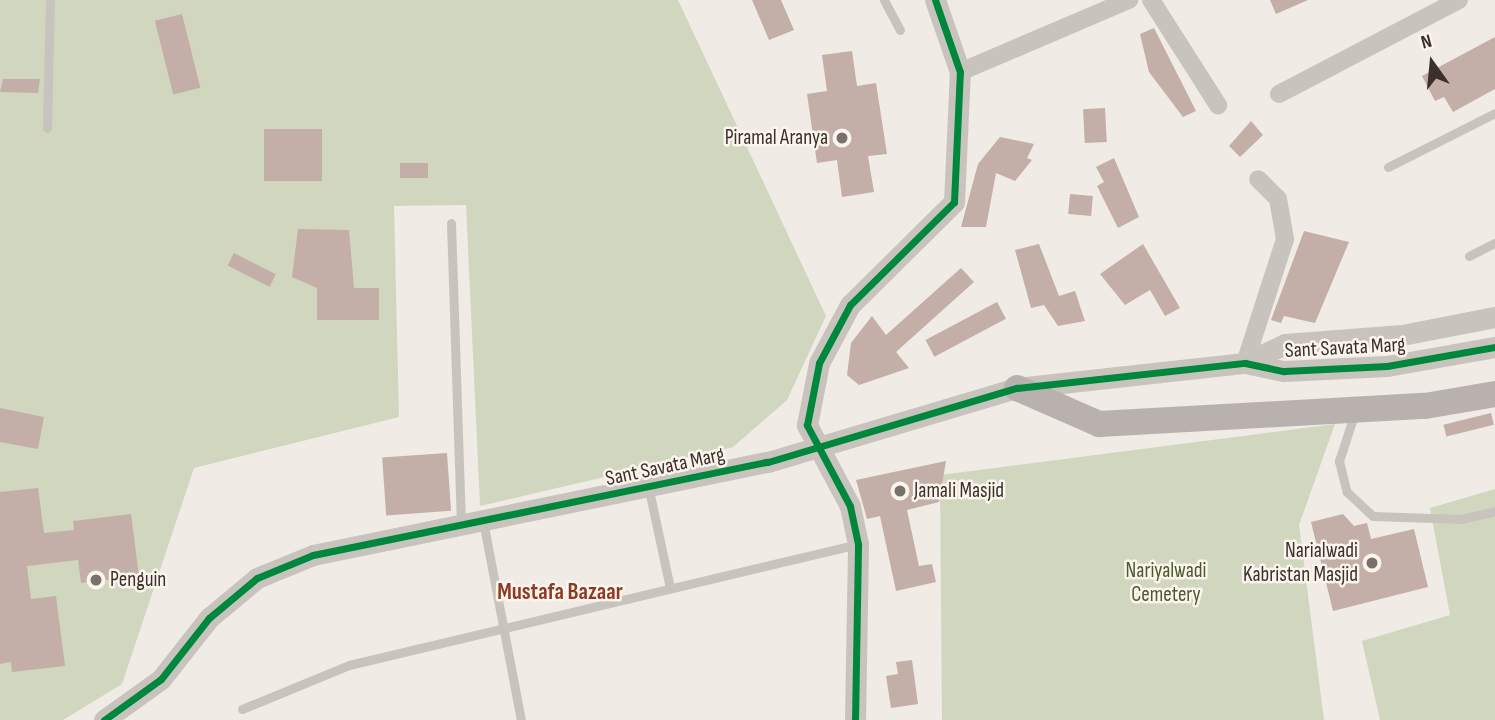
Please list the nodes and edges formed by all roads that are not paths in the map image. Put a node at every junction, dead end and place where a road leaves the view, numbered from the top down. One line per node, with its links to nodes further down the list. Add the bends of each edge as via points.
1 (50, 0): 12 (lane)
2 (884, 0): 7 (lane)
3 (935, 0): 8 (street)
4 (1129, 0): 8 (street)
5 (1151, 0): 10 (street)
6 (1460, 0): 9 (street)
7 (900, 30)
8 (960, 72): 24 (street, via 954,202 850,304 819,363 807,425)
9 (1279, 94)
10 (1218, 105)
11 (1495, 113): 13 (lane)
12 (47, 128)
13 (1388, 167)
14 (1258, 179): 20 (street, via 1278,199 1285,239)
15 (451, 223): 28 (lane)
16 (1495, 243): 17 (lane)
17 (1469, 256)
18 (1495, 317): 20 (street, Sant Savata Marg, via 1402,335 1285,344)
19 (1495, 347): 20 (street, Sant Savata Marg, via 1387,366 1284,370)
20 (1245, 363): 21 (street, Sant Savata Marg)
21 (1017, 388): 23 (main road, via 1099,424); 24 (street, Sant Savata Marg)
22 (1495, 394): 23 (main road)
23 (1356, 410): 26 (lane, via 1339,461 1347,492 1373,516 1461,519)
24 (813, 444): 25 (street, Sant Savata Marg, via 768,462); 29 (street, via 850,506)
25 (649, 490): 27 (street, Sant Savata Marg); 30 (lane)
26 (1495, 511)
27 (484, 521): 28 (street, Sant Savata Marg); 31 (lane)
28 (461, 523): 33 (street, Sant Savata Marg, via 313,555 257,578 209,618 161,679)
29 (858, 544): 30 (lane); 35 (street)
30 (670, 588): 31 (lane)
31 (508, 627): 32 (lane, via 349,665); 34 (lane)
32 (242, 709)
33 (115, 717)
34 (521, 720)
35 (855, 720)

